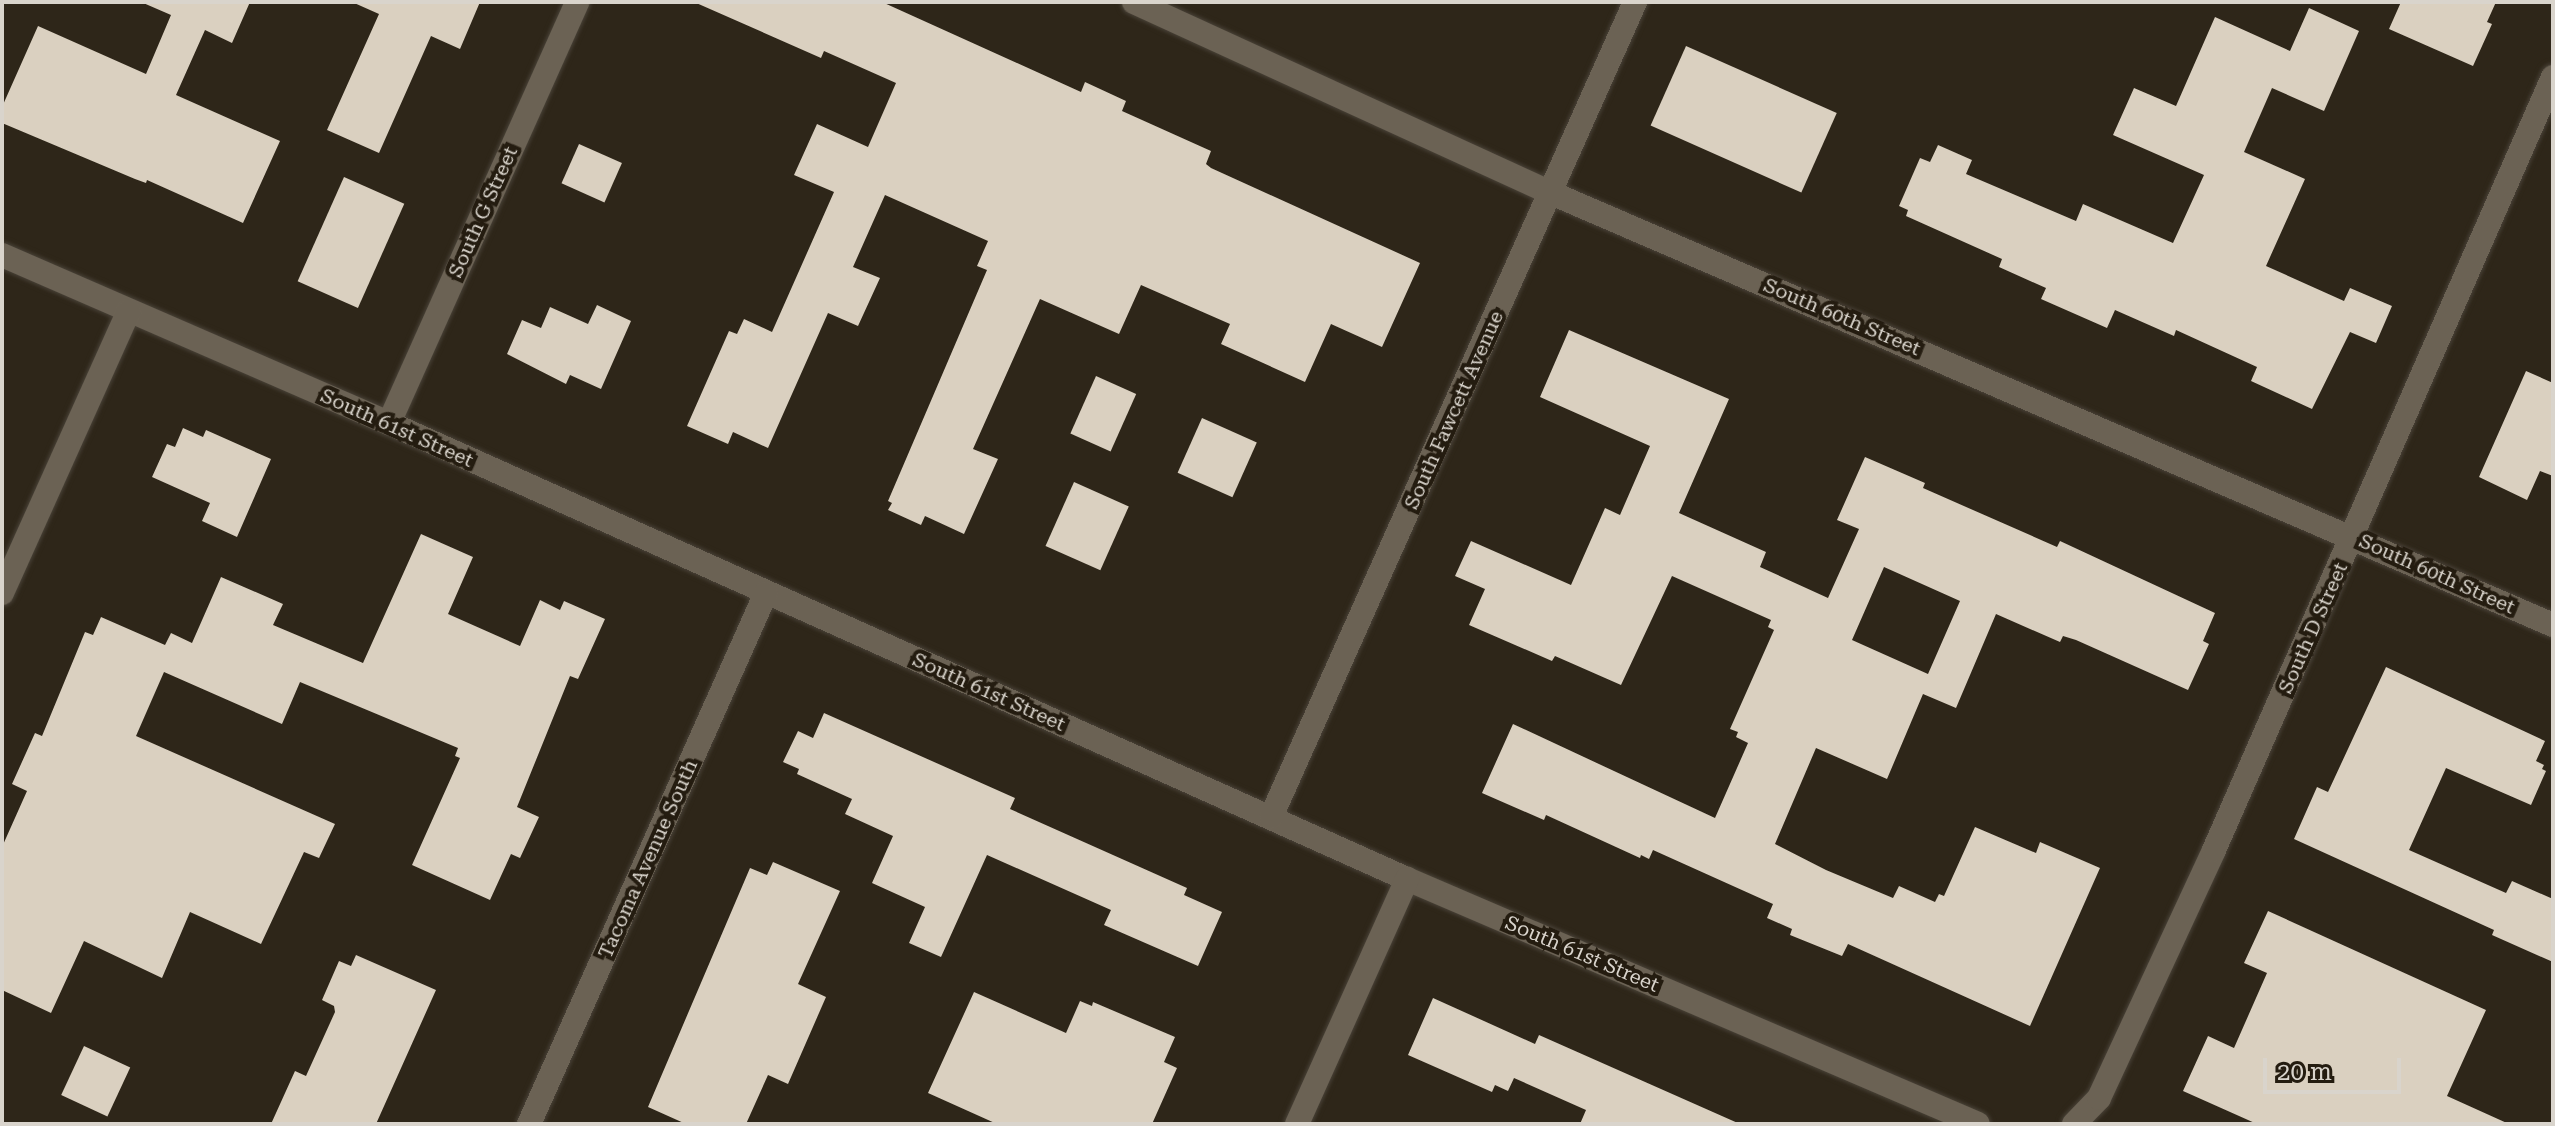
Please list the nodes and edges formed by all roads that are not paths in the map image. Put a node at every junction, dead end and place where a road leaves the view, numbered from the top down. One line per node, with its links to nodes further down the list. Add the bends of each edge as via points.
1 (577, 2): 8 (street, South G Street)
2 (1134, 2): 5 (street, South 60th Street)
3 (1635, 2): 5 (street, South Fawcett Avenue)
4 (2553, 77): 9 (street, South D Street)
5 (1549, 192): 9 (street, South 60th Street); 13 (street, South Fawcett Avenue)
6 (2, 255): 7 (street, South 61st Street)
7 (129, 311): 8 (street, South 61st Street); 10 (street)
8 (389, 423): 11 (street, South 61st Street)
9 (2354, 537): 12 (street, South 60th Street); 18 (street, South D Street, via 2099,1098)
10 (2, 593)
11 (766, 593): 13 (street, South 61st Street); 15 (street, Tacoma Avenue South)
12 (2553, 625)
13 (1271, 817): 14 (street, South 61st Street)
14 (1407, 879): 16 (street); 17 (street, South 61st Street)
15 (529, 1124)
16 (1297, 1124)
17 (1978, 1124)
18 (2074, 1124)

